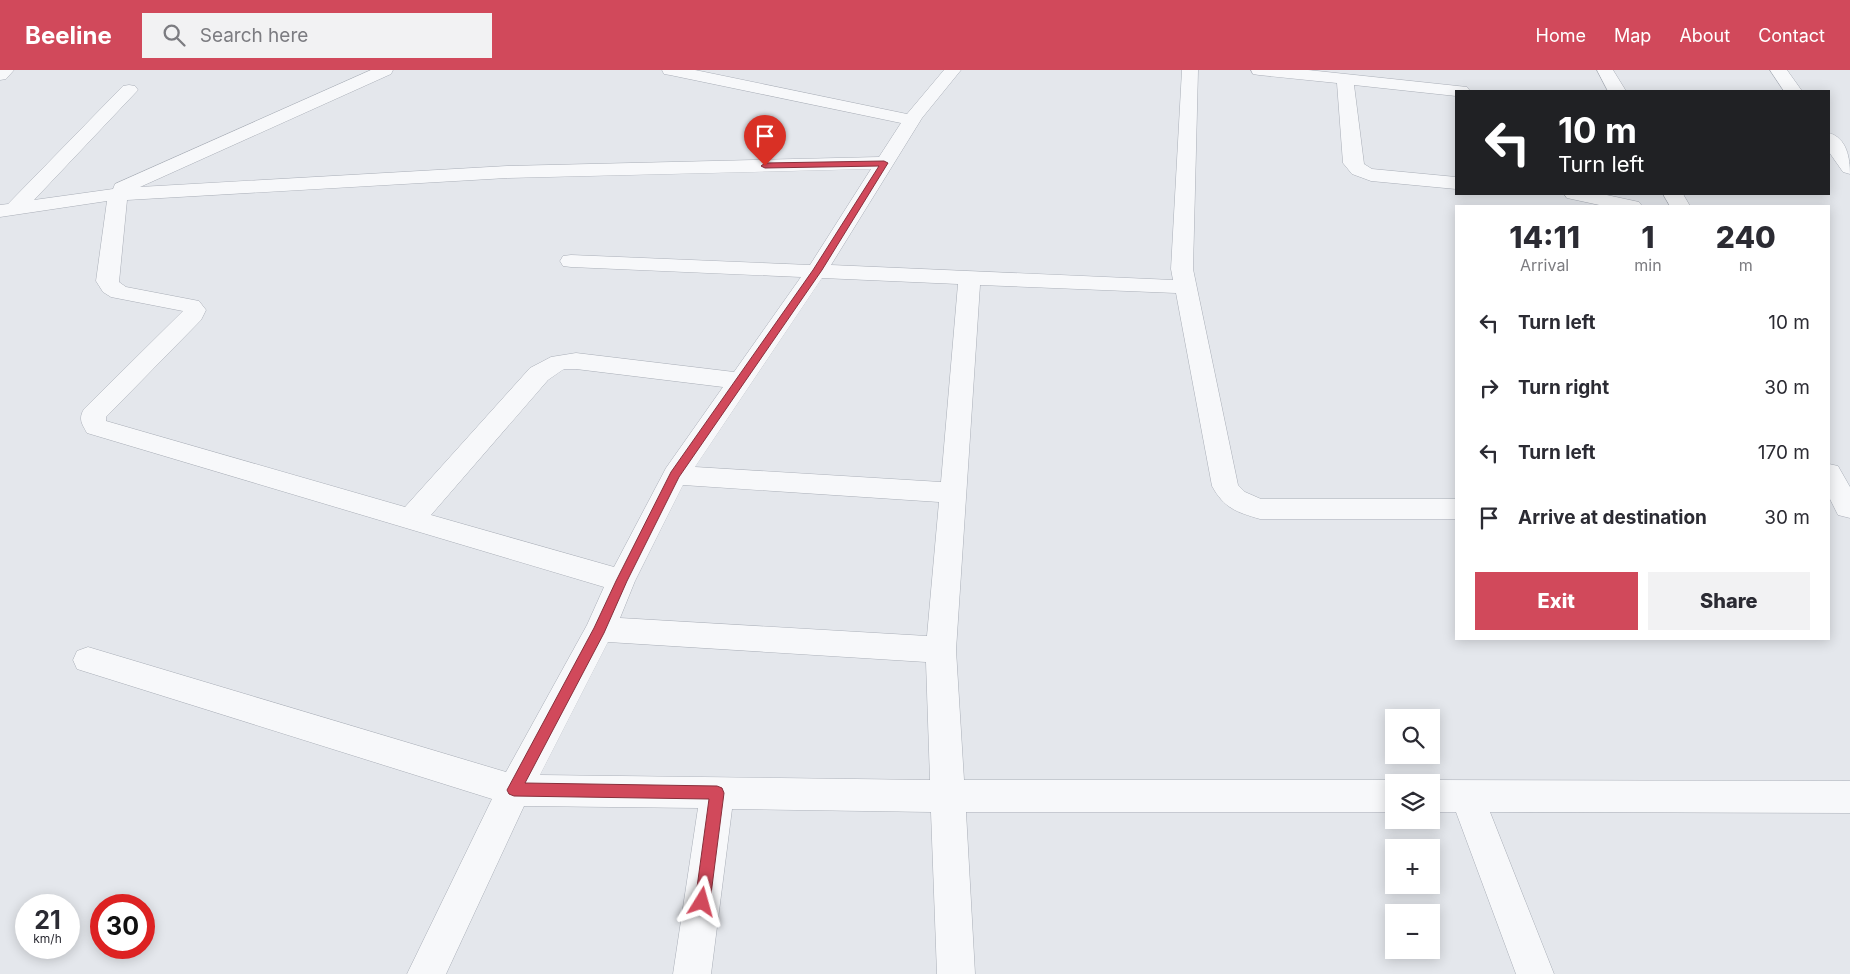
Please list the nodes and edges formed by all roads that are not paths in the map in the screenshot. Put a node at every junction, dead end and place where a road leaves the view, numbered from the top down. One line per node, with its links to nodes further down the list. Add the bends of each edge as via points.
1 (6, 70): 11 (street)
2 (349, 70): 10 (street)
3 (670, 70): 13 (street)
4 (767, 70): 13 (street)
5 (953, 70): 18 (street)
6 (1190, 70): 30 (street, via 1182,269)
7 (1260, 70): 12 (street)
8 (1605, 70): 16 (street)
9 (1778, 70): 17 (street)
10 (380, 72): 23 (street)
11 (0, 75)
12 (1344, 79): 15 (street); 22 (street, via 1356,168 1371,175)
13 (748, 86): 18 (street)
14 (129, 90): 26 (street)
15 (1455, 90)
16 (1616, 90)
17 (1792, 90)
18 (912, 120): 20 (street)
19 (1830, 140): 21 (street)
20 (884, 163): 23 (street, via 507,172); 28 (street)
21 (1850, 168)
22 (1455, 183)
23 (112, 194): 26 (street); 37 (street, via 108,281 111,287 119,292 191,306 195,310 94,414 96,427)
24 (1579, 195): 25 (street)
25 (1627, 205)
26 (7, 210)
27 (571, 260): 28 (street)
28 (818, 270): 29 (street); 31 (street)
29 (970, 277): 30 (street); 34 (street)
30 (1185, 287): 36 (street, via 1225,486 1230,495 1260,509)
31 (741, 380): 32 (street); 37 (street, via 576,361 559,362 539,374)
32 (675, 475): 34 (street); 38 (street)
33 (1830, 476): 35 (street)
34 (953, 493): 40 (street)
35 (1842, 508)
36 (1455, 509)
37 (410, 520): 38 (street)
38 (622, 581): 39 (street)
39 (600, 630): 40 (street); 42 (street)
40 (941, 650): 44 (street)
41 (88, 660): 42 (street)
42 (514, 790): 43 (street); 49 (street)
43 (717, 793): 44 (street); 50 (street)
44 (947, 796): 45 (street); 51 (street)
45 (1385, 796)
46 (1440, 796): 47 (street)
47 (1467, 796): 48 (street); 52 (street)
48 (1850, 797)
49 (426, 974)
50 (692, 974)
51 (956, 974)
52 (1535, 974)

